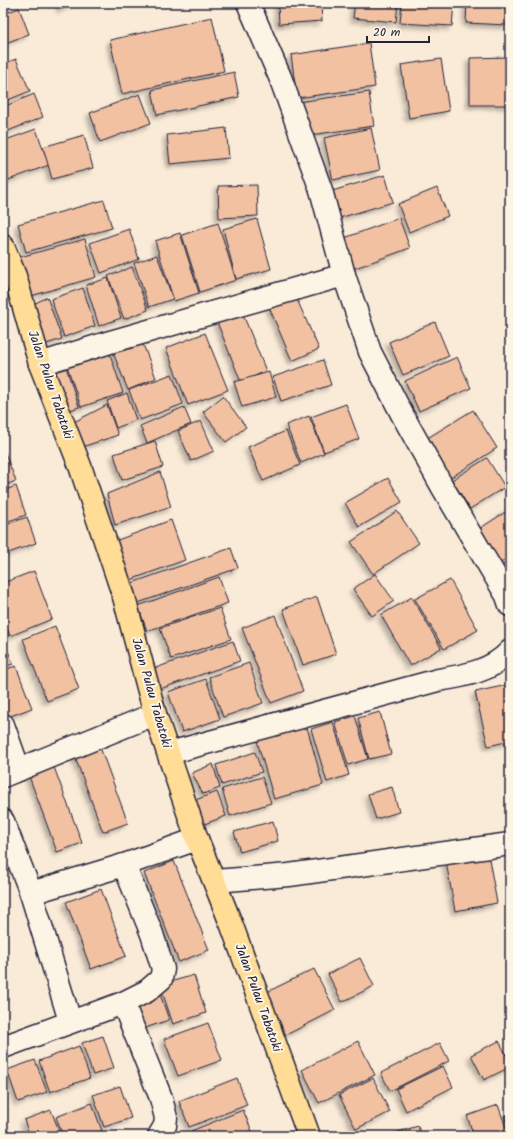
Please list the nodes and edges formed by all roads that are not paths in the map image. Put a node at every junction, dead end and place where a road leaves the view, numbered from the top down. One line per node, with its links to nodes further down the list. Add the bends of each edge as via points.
1 (248, 3): 3 (street, via 280,77 321,190)
2 (3, 246): 4 (highway, Jalan Pulau Tabatoki, via 15,276)
3 (344, 276): 4 (street); 5 (street, via 373,358 406,423)
4 (40, 364): 7 (highway, Jalan Pulau Tabatoki, via 80,466 124,597)
5 (510, 605)
6 (505, 661): 9 (street, via 460,677 438,680)
7 (154, 714): 9 (highway, Jalan Pulau Tabatoki); 10 (street)
8 (3, 725): 10 (street)
9 (169, 753): 12 (highway, Jalan Pulau Tabatoki)
10 (11, 773)
11 (3, 821): 16 (street)
12 (198, 839): 14 (street); 15 (highway, Jalan Pulau Tabatoki)
13 (510, 844): 15 (street, via 289,875)
14 (124, 865): 16 (street); 17 (street, via 163,969 161,979 154,986)
15 (215, 881): 21 (highway, Jalan Pulau Tabatoki)
16 (31, 893): 18 (street)
17 (123, 1003): 18 (street); 20 (street, via 162,1098 166,1118)
18 (70, 1021): 19 (street)
19 (3, 1046)
20 (159, 1136)
21 (308, 1136)

